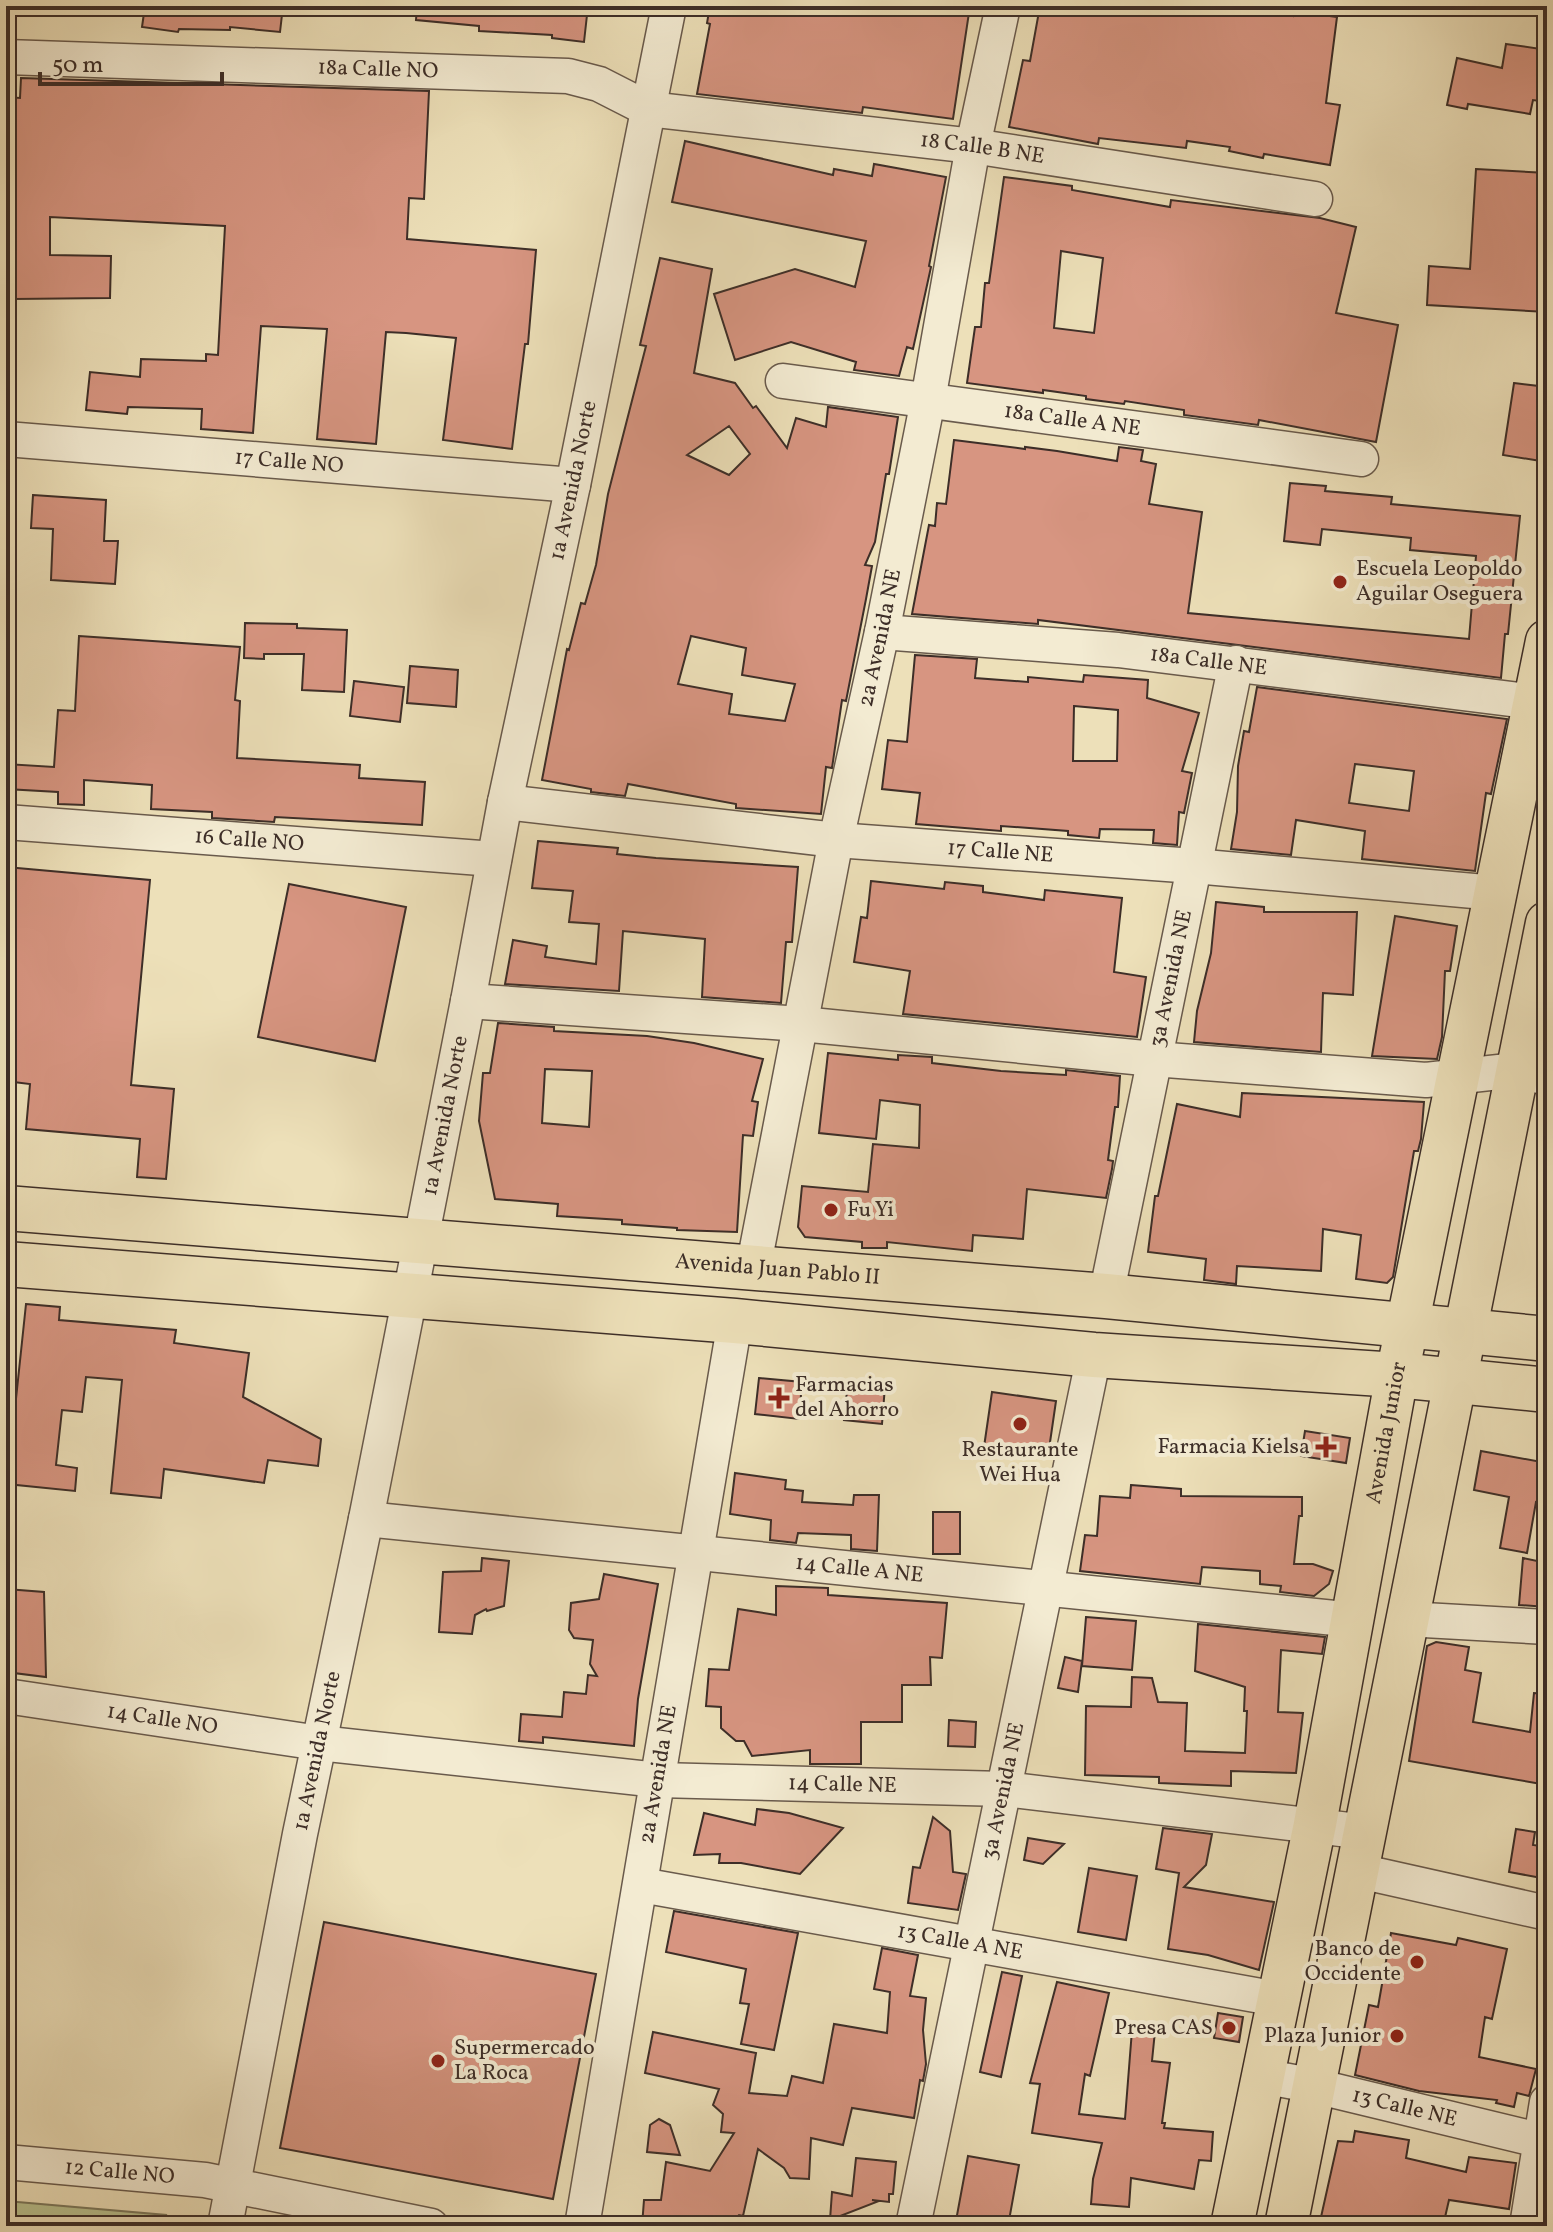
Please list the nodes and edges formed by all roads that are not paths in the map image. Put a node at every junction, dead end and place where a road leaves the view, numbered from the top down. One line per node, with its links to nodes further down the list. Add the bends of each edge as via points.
1 (669, 6): 4 (street, 1a Avenida Norte)
2 (1003, 6): 5 (street, 2a Avenida NE)
3 (6, 57): 4 (street, 18a Calle NO, via 568,76 599,84)
4 (648, 109): 5 (street, 18 Calle B NE); 11 (street, 1a Avenida Norte)
5 (973, 146): 6 (street, 18 Calle B NE); 8 (street, 2a Avenida NE)
6 (1315, 199)
7 (783, 381): 8 (street, 18a Calle A NE)
8 (928, 400): 10 (street, 18a Calle A NE); 12 (street, 2a Avenida NE)
9 (6, 439): 11 (street, 17 Calle NO)
10 (1361, 459)
11 (573, 485): 16 (street, 1a Avenida Norte)
12 (882, 632): 14 (street, 18a Calle NE); 18 (street, 2a Avenida NE)
13 (1547, 641): 15 (main road, Avenida Junior)
14 (1236, 663): 15 (street, 18a Calle NE); 20 (street, 3a Avenida NE)
15 (1535, 702): 21 (main road, Avenida Junior)
16 (505, 802): 18 (street, 17 Calle NE); 19 (street, 1a Avenida Norte)
17 (6, 822): 19 (street, 16 Calle NO)
18 (836, 840): 20 (street, 17 Calle NE); 24 (street, 2a Avenida NE)
19 (494, 859): 23 (street, 1a Avenida Norte)
20 (1194, 866): 21 (street, 17 Calle NE); 25 (street, 3a Avenida NE)
21 (1496, 893): 27 (main road, Avenida Junior)
22 (1547, 923): 26 (main road)
23 (468, 1001): 24 (street); 29 (street, 1a Avenida Norte)
24 (801, 1024): 25 (street); 31 (street, 2a Avenida NE)
25 (1154, 1059): 27 (street); 33 (street, 3a Avenida NE)
26 (1532, 1074): 27 (street); 36 (main road)
27 (1458, 1078): 35 (main road, Avenida Junior)
28 (6, 1208): 29 (highway, Avenida Juan Pablo II)
29 (420, 1242): 31 (highway, Avenida Juan Pablo II); 32 (street, 1a Avenida Norte)
30 (6, 1264): 32 (highway)
31 (753, 1269): 33 (highway, Avenida Juan Pablo II)
32 (409, 1296): 34 (highway); 42 (street, 1a Avenida Norte)
33 (1106, 1296): 35 (highway, Avenida Juan Pablo II)
34 (735, 1321): 38 (highway); 43 (street, 2a Avenida NE)
35 (1408, 1324): 36 (highway, Avenida Juan Pablo II); 39 (main road, Avenida Junior)
36 (1465, 1330): 37 (highway, Avenida Juan Pablo II); 40 (main road)
37 (1547, 1339)
38 (1094, 1355): 39 (highway); 44 (street, 3a Avenida NE)
39 (1397, 1375): 40 (highway); 46 (main road, Avenida Junior)
40 (1455, 1380): 41 (highway); 45 (main road)
41 (1547, 1390)
42 (366, 1519): 43 (street, 14 Calle A NE); 49 (street, 1a Avenida Norte)
43 (695, 1553): 44 (street, 14 Calle A NE); 50 (street, 2a Avenida NE)
44 (1045, 1588): 46 (street, 14 Calle A NE); 51 (street, 3a Avenida NE)
45 (1406, 1619): 47 (street); 53 (main road)
46 (1354, 1620): 52 (main road, Avenida Junior)
47 (1547, 1627)
48 (6, 1696): 49 (street, 14 Calle NO)
49 (319, 1743): 50 (street, 14 Calle NE); 63 (street, 1a Avenida Norte)
50 (658, 1780): 51 (street, 14 Calle NE); 54 (street, 2a Avenida NE)
51 (1004, 1789): 52 (street, 14 Calle NE); 56 (street, 3a Avenida NE)
52 (1315, 1824): 53 (street, 14 Calle NE); 57 (main road, Avenida Junior)
53 (1362, 1851): 55 (street, 14 Calle NE); 59 (main road)
54 (641, 1885): 56 (street, 13 Calle A NE); 66 (street, 2a Avenida NE)
55 (1547, 1913)
56 (971, 1944): 57 (street, 13 Calle A NE); 67 (street, 3a Avenida NE)
57 (1278, 1999): 58 (main road, Avenida Junior)
58 (1262, 2076): 59 (street, 13 Calle NE); 68 (main road, Avenida Junior)
59 (1315, 2086): 61 (street, 13 Calle NE); 69 (main road)
60 (1547, 2102): 61 (street)
61 (1544, 2142): 70 (street)
62 (6, 2162): 63 (street, 12 Calle NO)
63 (234, 2186): 64 (street, 1a Avenida Norte); 65 (street, 12 Calle NO)
64 (225, 2226)
65 (431, 2226)
66 (582, 2226)
67 (913, 2226)
68 (1232, 2226)
69 (1286, 2226)
70 (1527, 2226)

